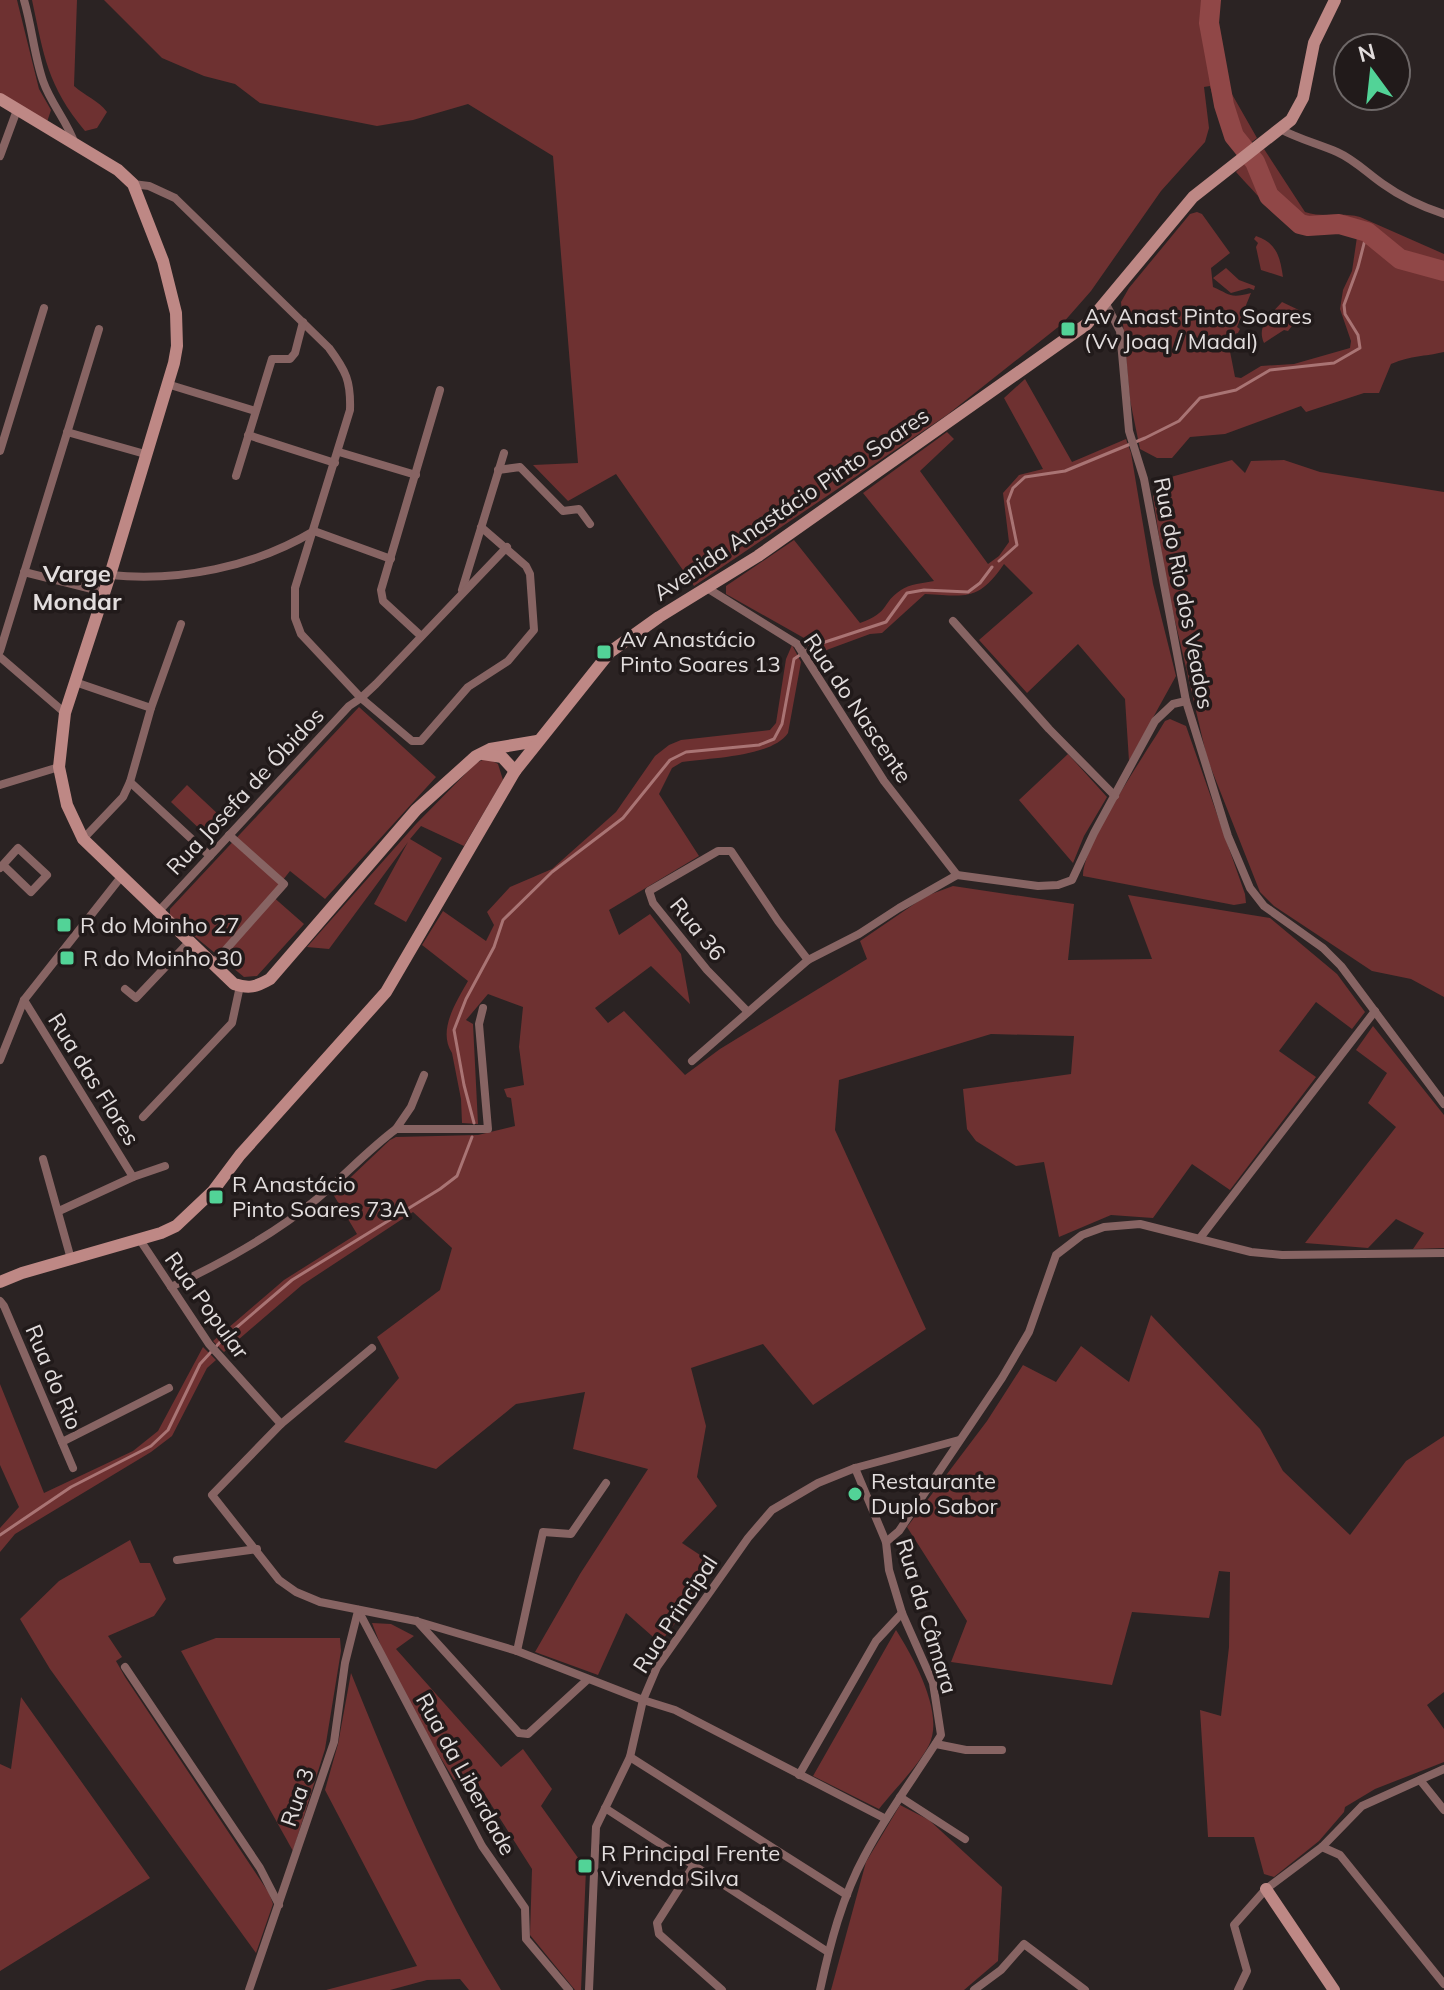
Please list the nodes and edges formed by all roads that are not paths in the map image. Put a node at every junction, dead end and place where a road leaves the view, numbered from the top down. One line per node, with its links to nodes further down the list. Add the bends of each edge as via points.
1 (24, 0): 6 (street, via 43,82)
2 (1335, 0): 5 (street, Avenida Anastácio Pinto Soares, via 1314,43 1299,110)
3 (0, 99): 4 (street)
4 (17, 110): 6 (street); 7 (street)
5 (1280, 129): 9 (street, via 1336,152 1384,185); 10 (street, Avenida Anastácio Pinto Soares, via 1184,207)
6 (75, 145): 8 (street)
7 (0, 156)
8 (133, 184): 12 (street, via 175,198); 14 (street, via 174,301 177,346)
9 (1444, 214)
10 (1106, 304): 35 (street, Avenida Anastácio Pinto Soares, via 1082,328); 45 (street, Rua do Rio dos Veados, via 1120,331 1129,431 1144,479)
11 (44, 308): 17 (street)
12 (303, 322): 16 (street, via 290,359 272,359); 21 (street, via 346,371 350,410)
13 (99, 329): 18 (street)
14 (167, 384): 16 (street); 23 (street)
15 (440, 390): 26 (street)
16 (255, 411): 19 (street)
17 (4, 421): 20 (street)
18 (67, 432): 23 (street); 33 (street)
19 (248, 435): 24 (street); 27 (street)
20 (0, 451)
21 (339, 452): 24 (street); 26 (street)
22 (504, 453): 25 (street)
23 (145, 454): 34 (street)
24 (335, 463): 30 (street)
25 (498, 470): 28 (street, via 520,467 563,511 579,509); 29 (street)
26 (416, 475): 32 (street)
27 (236, 476)
28 (590, 524)
29 (481, 527): 31 (street); 37 (street)
30 (314, 531): 32 (street); 34 (street, via 268,553 206,571 142,578); 44 (street, via 295,588 295,618 310,646)
31 (507, 547): 37 (street, Rua Josefa de Óbidos); 44 (street, via 530,574 534,630 508,661 468,687 421,741 412,741)
32 (391, 559): 40 (street, via 381,590 383,601)
33 (24, 572): 36 (street); 41 (street)
34 (110, 575): 36 (street)
35 (707, 588): 48 (street, Avenida Anastácio Pinto Soares, via 610,652); 61 (street, Rua do Nascente, via 797,644 884,781)
36 (104, 592): 43 (street)
37 (461, 593): 40 (street, Rua Josefa de Óbidos)
38 (953, 621): 56 (street)
39 (181, 624): 46 (street)
40 (421, 636): 44 (street, Rua Josefa de Óbidos)
41 (0, 651)
42 (0, 657): 47 (street)
43 (75, 682): 46 (street); 47 (street)
44 (361, 698): 57 (street, Rua Josefa de Óbidos)
45 (1186, 701): 56 (street, via 1173,704 1155,721); 71 (street, Rua do Rio dos Veados, via 1249,885 1269,912 1334,959)
46 (151, 708): 54 (street)
47 (65, 713): 53 (street)
48 (537, 741): 49 (street); 51 (street, Avenida Anastácio Pinto Soares)
49 (507, 746): 50 (street); 51 (street)
50 (476, 756): 52 (street, via 496,755); 67 (street, via 416,810 270,979 256,987)
51 (524, 758): 52 (street)
52 (512, 766): 84 (street, via 386,992 204,1201 176,1226)
53 (59, 767): 55 (street); 58 (street, via 67,805)
54 (130, 782): 58 (street, via 123,797); 59 (street)
55 (0, 785)
56 (1115, 796): 61 (street, via 1072,880 1038,886)
57 (229, 835): 59 (street, Rua Josefa de Óbidos); 66 (street, via 284,884)
58 (83, 839): 62 (street)
59 (210, 856): 63 (street, Rua Josefa de Óbidos)
60 (1, 867): 60 (street, via 31,892 47,875 18,848)
61 (957, 875): 65 (street)
62 (121, 877): 63 (street); 69 (street)
63 (158, 912): 64 (street)
64 (189, 942): 66 (street); 68 (street, via 136,998)
65 (808, 960): 72 (street); 72 (street, Rua 36, via 731,851 718,851 649,891 707,970)
66 (213, 964): 67 (street)
67 (240, 986): 77 (street, via 232,1023)
68 (125, 989)
69 (24, 1000): 73 (street); 81 (street, Rua das Flores)
70 (483, 1008): 78 (street, via 479,1037 488,1129)
71 (1375, 1011): 76 (street, Rua do Rio dos Veados); 83 (street)
72 (748, 1012): 74 (street)
73 (0, 1060)
74 (692, 1061)
75 (424, 1075): 78 (street)
76 (1444, 1104)
77 (143, 1117)
78 (396, 1129): 88 (street, via 316,1200 260,1240)
79 (43, 1159): 82 (street)
80 (165, 1166): 81 (street, Rua das Flores)
81 (133, 1177): 82 (street, Rua das Flores)
82 (59, 1211): 86 (street)
83 (1200, 1238): 85 (street, via 1282,1255); 93 (street, via 1122,1224 1093,1230 1064,1246 1052,1263 1029,1332)
84 (140, 1240): 86 (street); 88 (street, Rua Popular)
85 (1444, 1253)
86 (71, 1259): 87 (street)
87 (0, 1282)
88 (171, 1287): 92 (street, Rua Popular, via 209,1344)
89 (0, 1301): 94 (street, Rua do Rio)
90 (372, 1348): 92 (street)
91 (169, 1388): 94 (street)
92 (281, 1424): 99 (street, via 212,1495)
93 (960, 1440): 96 (street, Rua Principal); 98 (street, via 899,1531)
94 (62, 1442): 95 (street, Rua do Rio)
95 (73, 1468)
96 (855, 1468): 98 (street, Rua da Câmara); 107 (street, Rua Principal, via 791,1498 765,1517 665,1655)
97 (606, 1483): 104 (street, via 571,1534 543,1532)
98 (886, 1542): 102 (street, Rua da Câmara)
99 (257, 1549): 100 (street); 101 (street, via 279,1580 296,1592)
100 (177, 1560)
101 (358, 1610): 103 (street); 123 (street, Rua 3, via 334,1742); 127 (street, Rua da Liberdade, via 482,1846 525,1908 526,1939)
102 (902, 1613): 108 (street, Rua da Câmara, via 933,1683 941,1735); 112 (street, via 876,1641)
103 (416, 1621): 104 (street); 106 (street, via 519,1733 528,1734)
104 (517, 1651): 106 (street)
105 (125, 1667): 123 (street, via 260,1868)
106 (587, 1680): 107 (street)
107 (643, 1700): 110 (street, Rua Principal); 112 (street, via 675,1710)
108 (936, 1744): 109 (street); 114 (street)
109 (1002, 1750)
110 (630, 1757): 115 (street, Rua Principal); 122 (street)
111 (1444, 1769): 113 (street)
112 (799, 1775): 117 (street)
113 (1420, 1780): 116 (street); 119 (street, via 1362,1806)
114 (900, 1797): 117 (street); 118 (street)
115 (605, 1808): 120 (street); 128 (street, Rua Principal, via 596,1827)
116 (1444, 1810)
117 (886, 1819): 122 (street)
118 (965, 1839)
119 (1322, 1847): 121 (street); 125 (street, via 1340,1855)
120 (694, 1865): 124 (street); 129 (street, via 657,1923 658,1930)
121 (1266, 1889): 133 (street, via 1234,1925 1247,1971); 134 (street)
122 (847, 1895): 124 (street)
123 (279, 1905): 126 (street, Rua 3)
124 (828, 1952): 130 (street)
125 (1444, 1984)
126 (249, 1990)
127 (569, 1990)
128 (589, 1990)
129 (722, 1990)
130 (820, 1990)
131 (974, 1990): 132 (street, via 1024,1944)
132 (1085, 1990)
133 (1238, 1990)
134 (1334, 1990)

